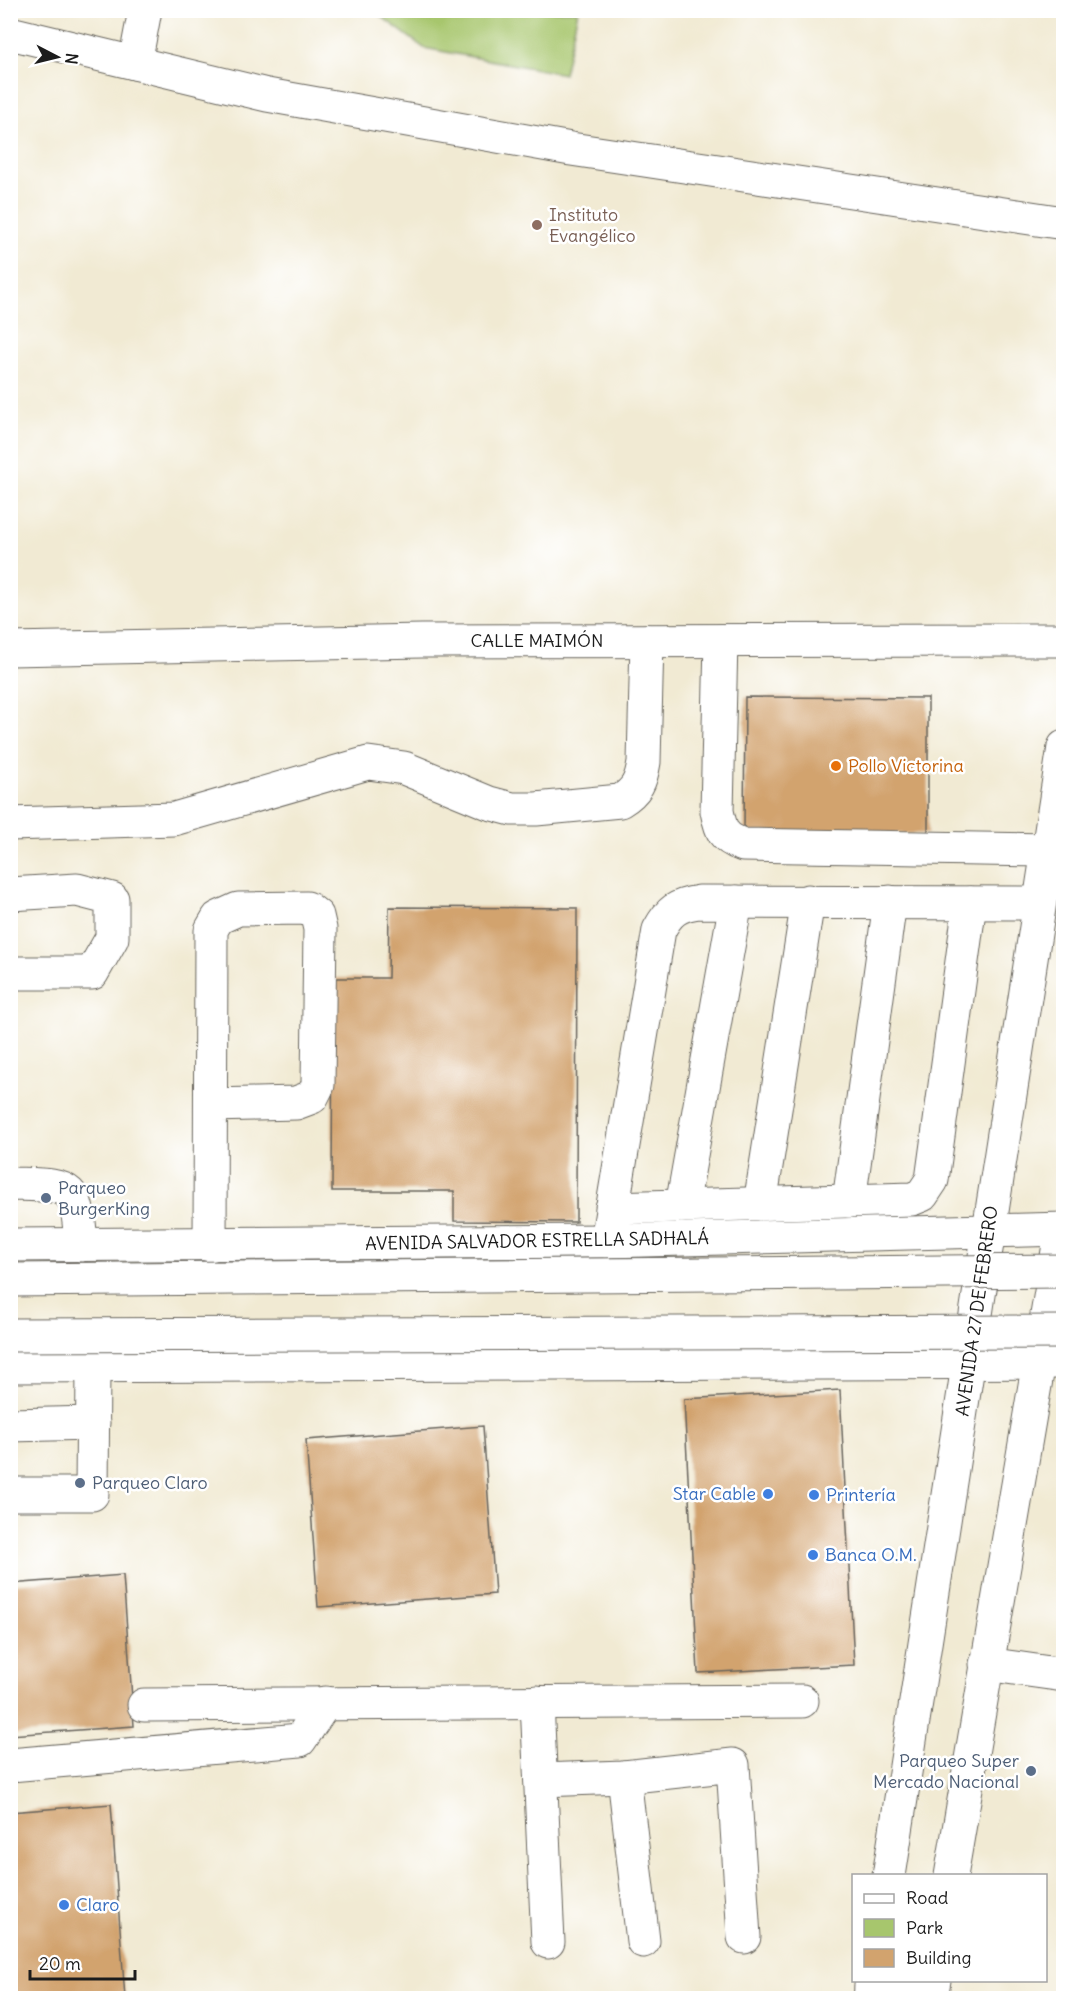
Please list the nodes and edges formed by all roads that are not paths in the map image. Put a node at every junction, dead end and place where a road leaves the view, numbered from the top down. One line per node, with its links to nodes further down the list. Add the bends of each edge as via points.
1 (145, 10): 3 (main road)
2 (10, 33): 3 (main road)
3 (135, 63): 4 (main road, via 267,95 571,149)
4 (1064, 222)
5 (1064, 639): 7 (main road, CALLE MAIMÓN)
6 (647, 641): 7 (main road, CALLE MAIMÓN); 8 (main road, CALLE MAIMÓN); 10 (main road, via 645,762 641,781 632,794 620,801 512,809 404,768 368,762 174,819)
7 (721, 641): 11 (main road, via 717,811 729,840 743,845)
8 (10, 649)
9 (1064, 747): 11 (main road, AVENIDA 27 DE FEBRERO)
10 (10, 824)
11 (1047, 850): 17 (main road, AVENIDA 27 DE FEBRERO)
12 (10, 894): 18 (main road, via 77,890 112,899 112,938 92,972)
13 (807, 901): 14 (main road); 15 (main road); 22 (main road)
14 (736, 902): 23 (main road); 24 (main road, via 681,904 667,914 659,930)
15 (890, 902): 16 (main road); 21 (main road)
16 (970, 903): 17 (main road); 21 (main road, via 932,1180 928,1189 912,1199)
17 (1039, 903): 26 (main road, AVENIDA 27 DE FEBRERO)
18 (10, 973)
19 (211, 1106): 19 (main road, via 211,930 218,918 238,909 307,908 317,916 320,929 318,1085 312,1097 296,1103); 30 (main road)
20 (10, 1184): 29 (main road, via 60,1186 74,1197 79,1208)
21 (849, 1201): 22 (main road)
22 (760, 1204): 23 (main road)
23 (682, 1206): 24 (main road)
24 (612, 1208): 27 (main road)
25 (1063, 1225): 26 (main road, AVENIDA SALVADOR ESTRELLA SADHALÁ); 35 (main road)
26 (988, 1231): 27 (main road, AVENIDA SALVADOR ESTRELLA SADHALÁ); 36 (main road, AVENIDA 27 DE FEBRERO)
27 (607, 1241): 30 (main road, AVENIDA SALVADOR ESTRELLA SADHALÁ)
28 (10, 1245): 29 (main road, AVENIDA SALVADOR ESTRELLA SADHALÁ)
29 (81, 1245): 30 (main road, AVENIDA SALVADOR ESTRELLA SADHALÁ)
30 (210, 1245)
31 (1064, 1271): 32 (main road, AVENIDA SALVADOR ESTRELLA SADHALÁ, bridge)
32 (10, 1280)
33 (1064, 1332): 34 (main road, bridge)
34 (10, 1335)
35 (1052, 1361): 36 (main road); 42 (main road)
36 (970, 1362): 38 (main road); 51 (main road, AVENIDA 27 DE FEBRERO)
37 (10, 1366): 38 (main road)
38 (93, 1367): 39 (main road)
39 (93, 1423): 40 (main road); 41 (main road, via 92,1494)
40 (10, 1425)
41 (10, 1494)
42 (986, 1664): 43 (main road); 52 (main road)
43 (1064, 1675)
44 (802, 1701): 45 (main road)
45 (537, 1702): 46 (main road); 50 (main road)
46 (325, 1703): 47 (main road); 48 (main road, via 300,1740)
47 (144, 1705)
48 (10, 1765)
49 (624, 1777): 50 (main road); 53 (main road, via 733,1765); 54 (main road)
50 (541, 1780): 55 (main road)
51 (889, 1874)
52 (951, 1874)
53 (744, 1937)
54 (643, 1941)
55 (548, 1942)
56 (933, 1982): 58 (main road)
57 (871, 1988): 58 (main road)
58 (931, 1998)

